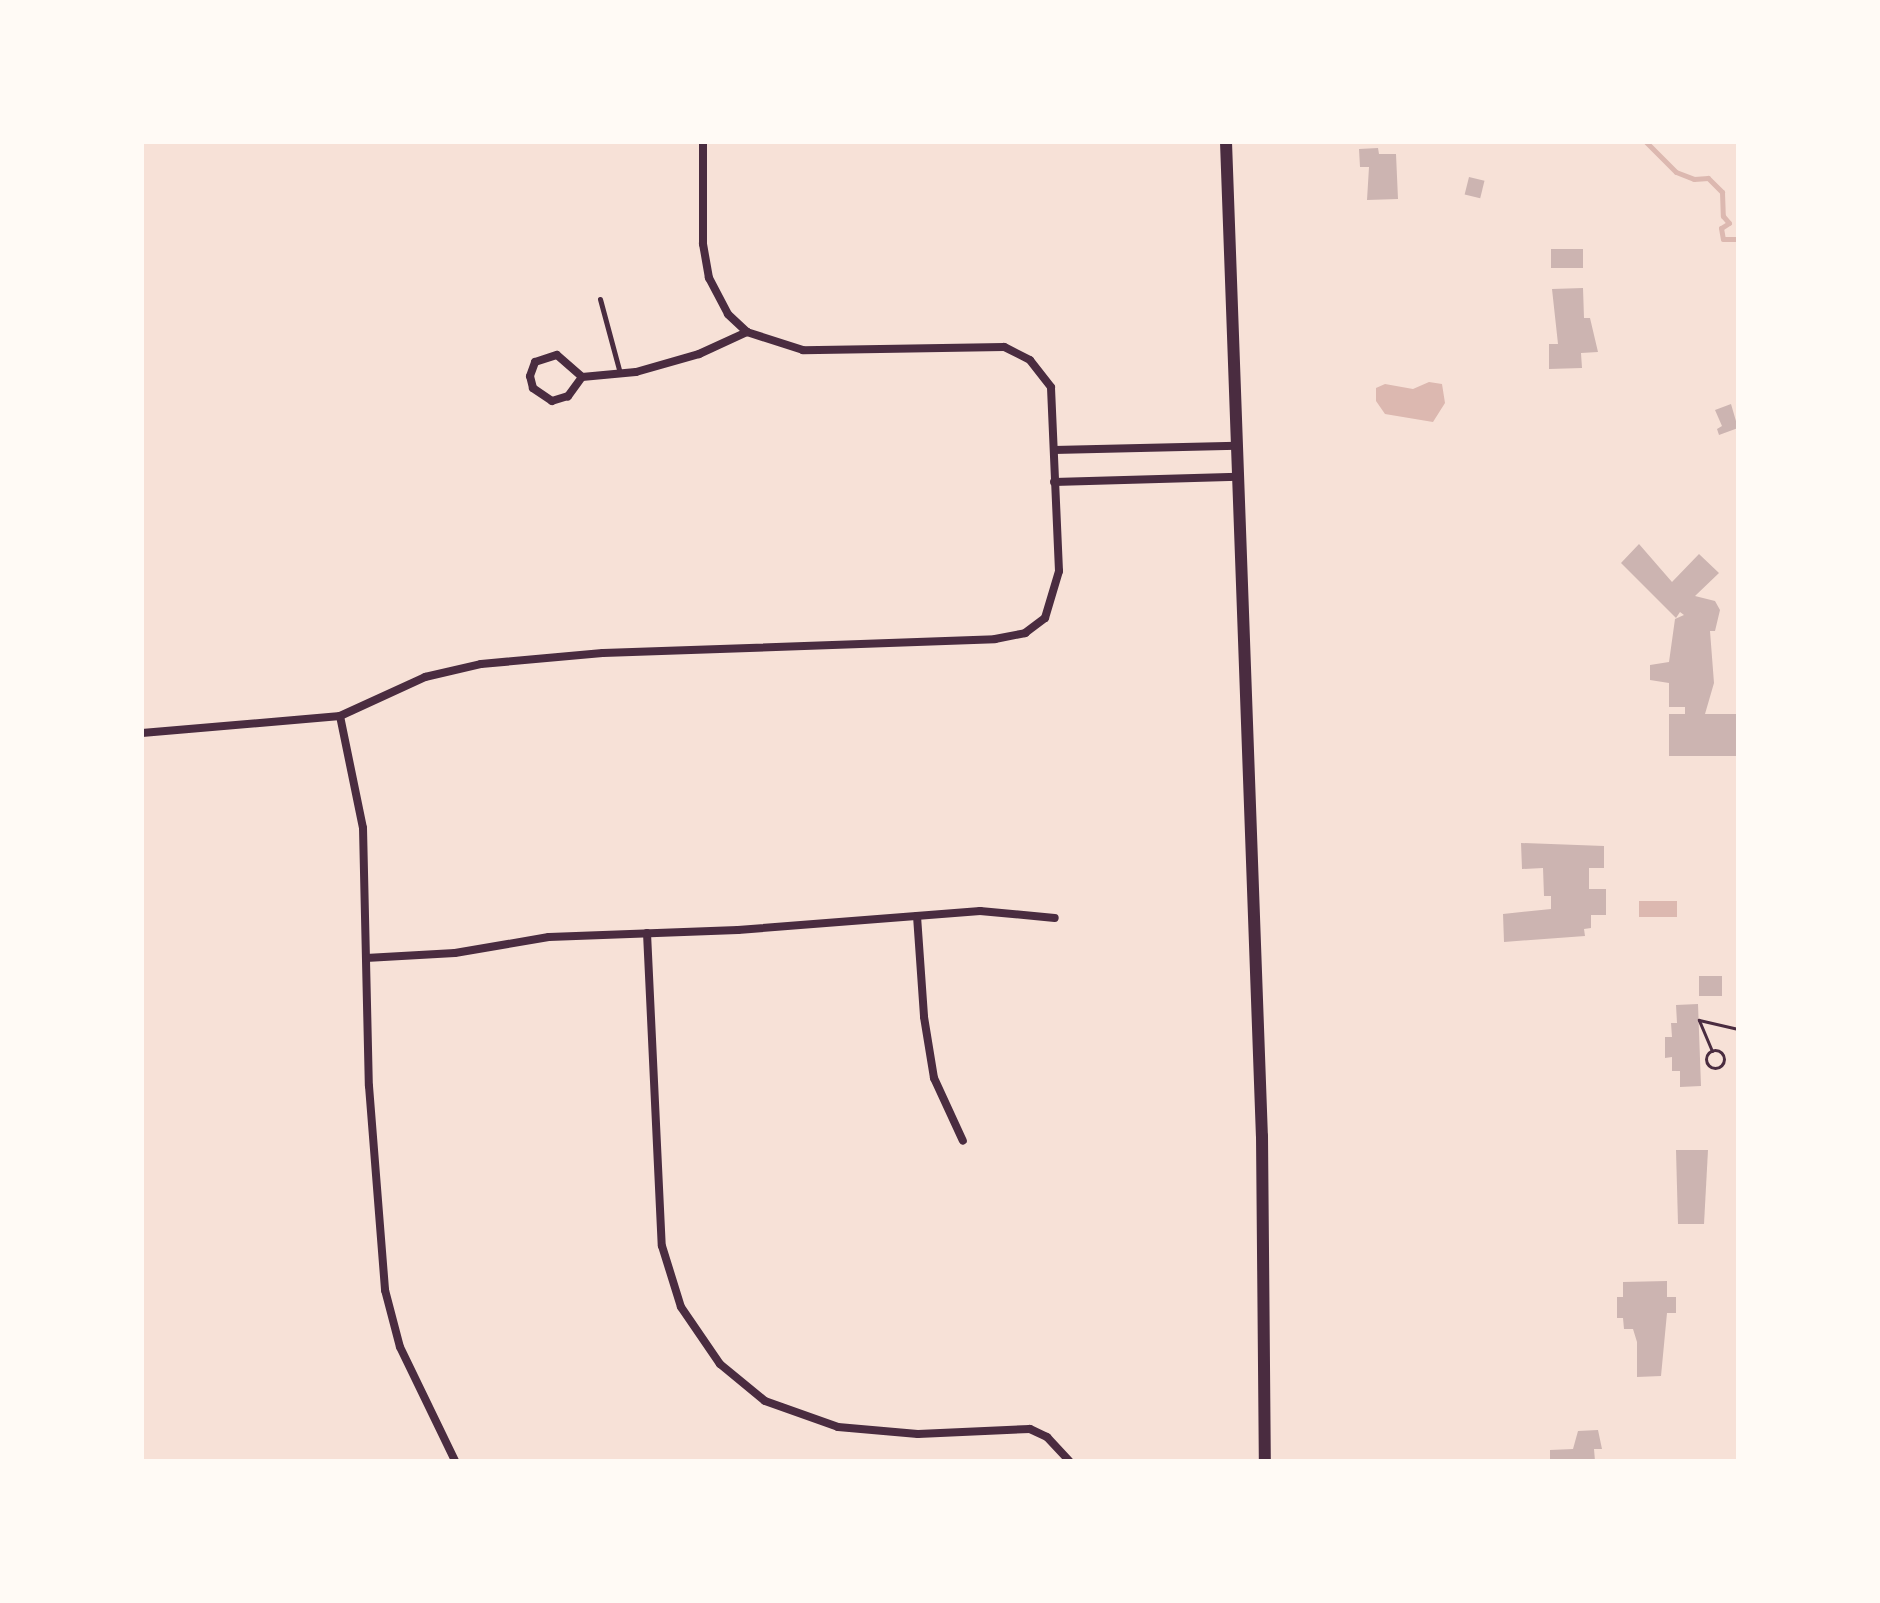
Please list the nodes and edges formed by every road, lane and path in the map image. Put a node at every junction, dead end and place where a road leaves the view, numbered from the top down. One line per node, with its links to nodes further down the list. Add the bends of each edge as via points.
1 (703, 142): 4 (street, via 703,244 709,278 728,314)
2 (1226, 142): 7 (street)
3 (600, 299): 5 (lane)
4 (747, 332): 5 (street, via 699,354); 8 (street, via 803,350 1004,347 1030,360 1051,387)
5 (620, 374): 6 (street)
6 (582, 377): 6 (street, via 557,355 535,362 529,380 540,396 552,401 568,396)
7 (1237, 446): 8 (street); 9 (street)
8 (1054, 450): 10 (street)
9 (1238, 477): 10 (street); 22 (street, via 1262,1136)
10 (1054, 482): 11 (street, via 1059,571 1054,599 1045,618 1025,633 995,639 603,653 481,664 425,677)
11 (340, 716): 12 (street); 16 (street, via 363,828)
12 (142, 733)
13 (917, 916): 14 (street, via 980,911); 15 (street); 19 (street, via 934,1078)
14 (1055, 918)
15 (647, 933): 16 (street, via 549,937 455,953); 21 (street, via 662,1246 681,1307 720,1364 765,1401 838,1427 918,1434 1030,1429 1047,1437)
16 (366, 958): 20 (street, via 369,1086 385,1290 400,1347)
17 (1738, 1029): 18 (path, via 1699,1020)
18 (1712, 1051): 18 (path, via 1723,1055 1719,1067 1705,1067 1705,1055)
19 (963, 1141)
20 (455, 1461)
21 (1069, 1461)
22 (1265, 1461)

